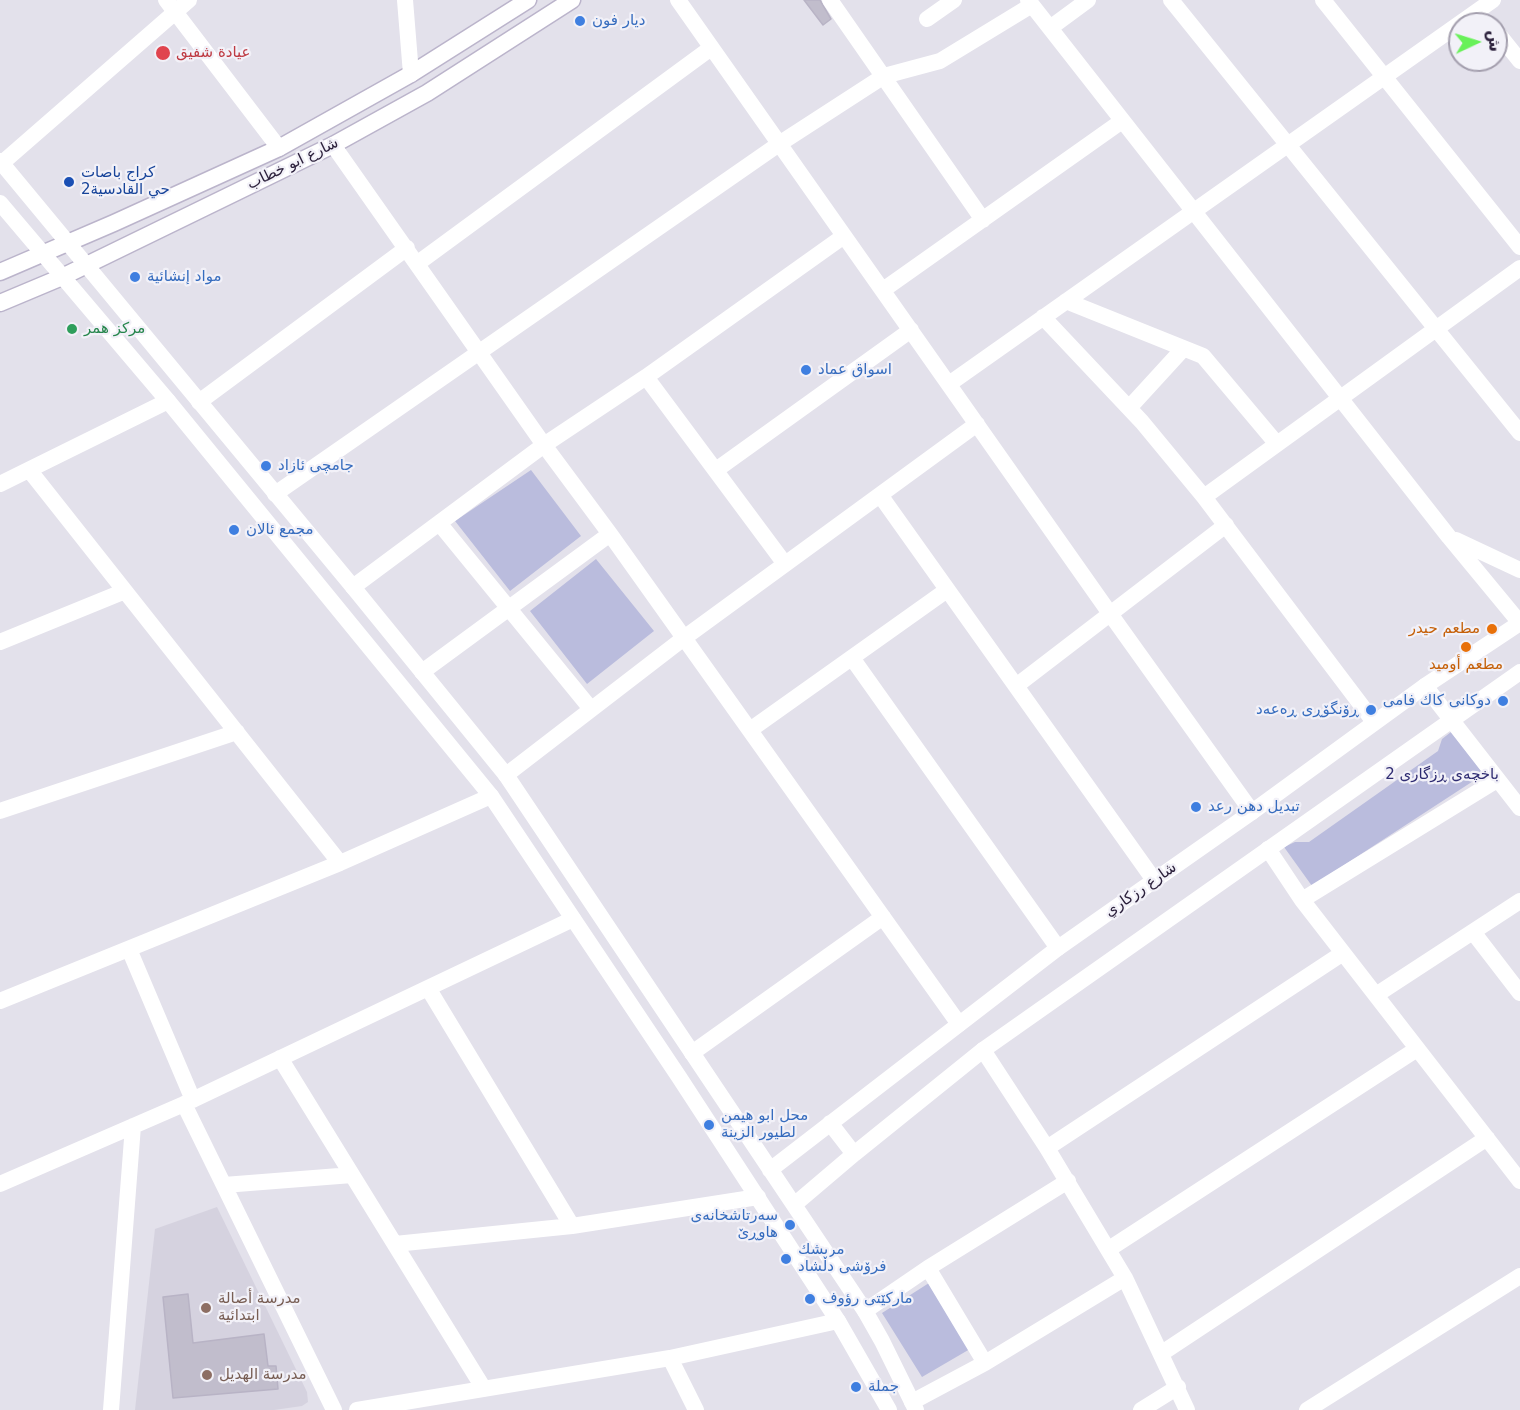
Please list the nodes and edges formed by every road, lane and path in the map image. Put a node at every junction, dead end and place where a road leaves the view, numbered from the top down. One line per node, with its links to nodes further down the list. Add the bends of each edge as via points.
1 (189, 0): 13 (street)
2 (405, 0): 19 (street)
3 (528, 0): 19 (street, شارع ابو خطاب)
4 (572, 0): 24 (street, شارع ابو خطاب, via 427,93)
5 (678, 0): 17 (street)
6 (830, 0): 20 (street)
7 (954, 0): 14 (street)
8 (1088, 0): 15 (street)
9 (1171, 0): 25 (street)
10 (1323, 0): 21 (street)
11 (1030, 2): 15 (street); 20 (street, via 940,61)
12 (1481, 3): 21 (street)
13 (170, 6): 26 (street); 27 (street)
14 (927, 19)
15 (1050, 28): 22 (street)
16 (1508, 46): 18 (street)
17 (711, 48): 23 (street); 36 (street)
18 (1520, 61)
19 (411, 74): 26 (street, شارع ابو خطاب)
20 (884, 76): 23 (street); 30 (street)
21 (1385, 76): 25 (street); 33 (street)
22 (1122, 121): 29 (street); 30 (street)
23 (779, 144): 31 (street); 48 (street)
24 (333, 145): 34 (street); 37 (street, شارع ابو خطاب)
25 (1288, 145): 29 (street); 45 (street)
26 (279, 148): 32 (street, شارع ابو خطاب)
27 (1, 162): 32 (street)
28 (0, 203): 35 (street)
29 (1193, 211): 42 (street); 51 (street)
30 (983, 220): 41 (street)
31 (844, 236): 41 (street); 49 (street)
32 (68, 243): 35 (street, شارع ابو خطاب); 37 (street)
33 (1520, 247)
34 (407, 248): 36 (street); 53 (street)
35 (40, 253): 39 (street, شارع ابو خطاب); 40 (street)
36 (418, 263): 48 (street)
37 (87, 265): 40 (street, شارع ابو خطاب); 53 (street)
38 (1520, 268): 45 (street)
39 (0, 272)
40 (62, 277): 43 (street, شارع ابو خطاب); 52 (street)
41 (883, 290): 46 (street)
42 (1066, 301): 44 (street); 47 (street)
43 (0, 303)
44 (1043, 317): 50 (street); 54 (street)
45 (1436, 329): 51 (street); 56 (street)
46 (911, 330): 50 (street); 59 (street)
47 (1183, 349): 54 (street); 57 (street, via 1203,356)
48 (480, 351): 58 (street); 62 (street)
49 (646, 377): 58 (street); 59 (street)
50 (948, 384): 55 (street)
51 (1341, 398): 57 (street); 68 (street)
52 (168, 401): 60 (street); 91 (street)
53 (199, 402): 62 (street)
54 (1129, 408): 64 (street)
55 (977, 424): 63 (street); 75 (street)
56 (1520, 433)
57 (1277, 444): 64 (street)
58 (544, 445): 65 (street); 67 (street)
59 (716, 470): 69 (street)
60 (30, 471): 61 (street); 73 (street)
61 (0, 484)
62 (275, 494): 71 (street)
63 (880, 495): 69 (street); 72 (street)
64 (1204, 497): 66 (street)
65 (439, 523): 71 (street); 74 (street)
66 (1226, 525): 75 (street); 86 (street)
67 (610, 534): 74 (street); 77 (street)
68 (1449, 537): 70 (street); 76 (street)
69 (785, 564): 77 (street)
70 (1520, 570)
71 (353, 587): 80 (street)
72 (947, 590): 79 (street); 82 (street)
73 (125, 591): 78 (street); 88 (street)
74 (509, 608): 80 (street); 84 (street)
75 (1111, 615): 82 (street); 94 (street)
76 (1520, 623): 83 (street, شارع رزكاري)
77 (684, 638): 84 (street); 87 (street)
78 (0, 642)
79 (852, 658): 87 (street); 105 (street)
80 (422, 672): 89 (street)
81 (1520, 672): 85 (street)
82 (1016, 686): 99 (street)
83 (1425, 686): 85 (street); 86 (street, شارع رزكاري)
84 (591, 709): 89 (street)
85 (1449, 719): 90 (street); 96 (street)
86 (1374, 722): 94 (street, شارع رزكاري)
87 (750, 730): 102 (street)
88 (237, 732): 93 (street); 98 (street)
89 (506, 775): 95 (street)
90 (1497, 780): 92 (street); 100 (street)
91 (491, 796): 97 (street); 98 (street)
92 (1520, 808)
93 (0, 811)
94 (1252, 812): 99 (street, شارع رزكاري)
95 (555, 846): 97 (street); 115 (street)
96 (1268, 849): 100 (street); 114 (street)
97 (534, 860): 103 (street)
98 (340, 863): 106 (street)
99 (1154, 880): 105 (street, شارع رزكاري)
100 (1302, 900): 107 (street)
101 (1520, 901): 104 (street)
102 (883, 918): 112 (street); 115 (street)
103 (573, 919): 108 (street); 129 (street)
104 (1473, 932): 109 (street); 110 (street)
105 (1058, 948): 112 (street, شارع رزكاري)
106 (129, 949): 111 (street); 117 (street)
107 (1343, 953): 110 (street); 121 (street)
108 (428, 988): 116 (street); 131 (street)
109 (1520, 993)
110 (1376, 995): 113 (street)
111 (0, 1001)
112 (958, 1024): 118 (street, شارع رزكاري)
113 (1417, 1049): 120 (street); 133 (street)
114 (983, 1050): 121 (street); 122 (street)
115 (692, 1053): 123 (street)
116 (280, 1058): 117 (street); 124 (street)
117 (188, 1102): 119 (street); 128 (street)
118 (830, 1123): 122 (street); 123 (street, شارع رزكاري)
119 (133, 1126): 127 (street); 147 (street)
120 (1487, 1138): 126 (street); 139 (street)
121 (1047, 1148): 125 (street)
122 (854, 1154): 130 (street)
123 (770, 1170): 130 (street)
124 (352, 1175): 128 (street); 132 (street)
125 (1068, 1181): 133 (street); 134 (street)
126 (1520, 1181)
127 (0, 1184)
128 (224, 1185): 148 (street)
129 (758, 1197): 131 (street); 138 (street)
130 (794, 1205): 137 (street)
131 (572, 1226): 132 (street)
132 (395, 1244): 145 (street)
133 (1109, 1250): 136 (street)
134 (928, 1268): 137 (street); 142 (street)
135 (1520, 1276): 154 (street)
136 (1125, 1278): 139 (street); 142 (street)
137 (865, 1311): 141 (street)
138 (838, 1321): 140 (street); 143 (street)
139 (1162, 1353): 144 (street)
140 (670, 1358): 145 (street); 150 (street)
141 (890, 1358): 143 (street); 146 (street)
142 (985, 1363): 146 (street)
143 (867, 1371): 151 (street)
144 (1178, 1387): 152 (street); 153 (street)
145 (484, 1389): 149 (street)
146 (914, 1406)
147 (111, 1410)
148 (334, 1410)
149 (357, 1410)
150 (696, 1410)
151 (889, 1410)
152 (1141, 1410)
153 (1187, 1410)
154 (1307, 1410)

